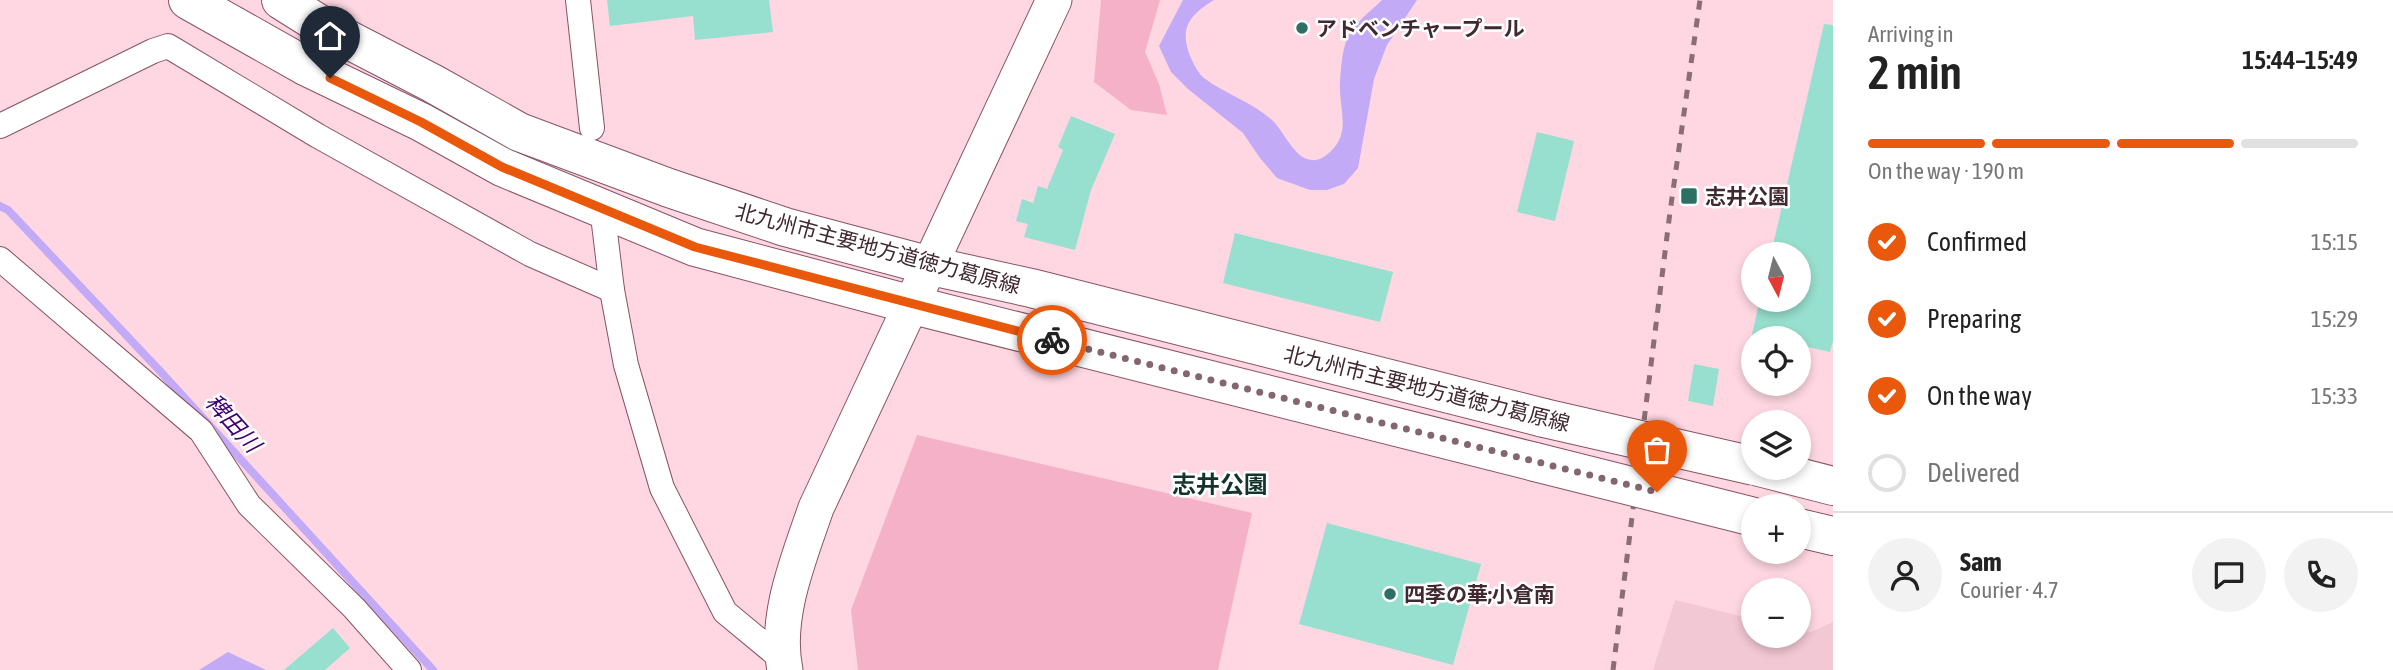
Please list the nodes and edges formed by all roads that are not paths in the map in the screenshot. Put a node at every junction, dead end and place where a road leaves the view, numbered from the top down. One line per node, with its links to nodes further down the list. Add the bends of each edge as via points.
1 (188, 0): 11 (main road, via 502,167 695,247)
2 (281, 0): 9 (main road, 北九州市主要地方道徳力葛原線, via 519,132 785,227)
3 (578, 0): 6 (street)
4 (1054, 0): 9 (street)
5 (0, 126): 10 (street, via 168,46 530,254)
6 (592, 128)
7 (604, 224): 10 (street)
8 (0, 260): 19 (street, via 201,430 248,505)
9 (931, 266): 11 (street); 12 (main road, 北九州市主要地方道徳力葛原線, bridge)
10 (612, 290): 18 (street, via 626,365 662,488 725,612)
11 (912, 305): 15 (main road, bridge); 18 (street, via 816,508 791,578 783,632)
12 (1741, 463)
13 (1810, 480): 14 (main road, 北九州市主要地方道徳力葛原線)
14 (1833, 486)
15 (1741, 514)
16 (1811, 531): 17 (main road)
17 (1833, 536)
18 (784, 665)
19 (410, 670)

